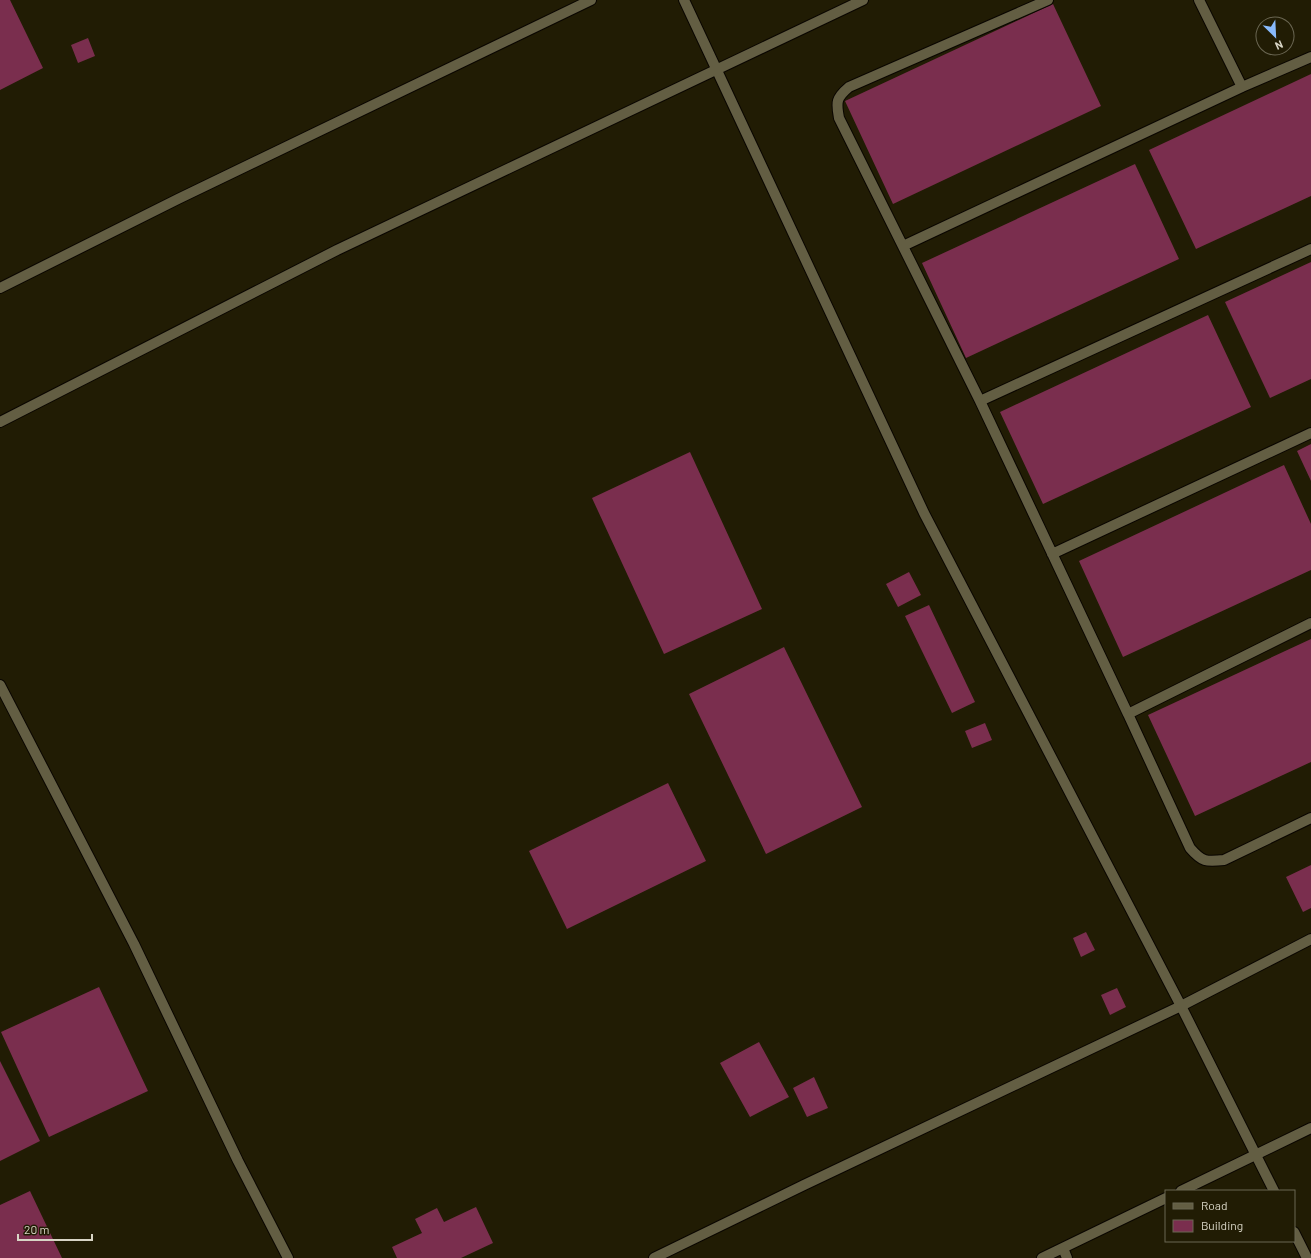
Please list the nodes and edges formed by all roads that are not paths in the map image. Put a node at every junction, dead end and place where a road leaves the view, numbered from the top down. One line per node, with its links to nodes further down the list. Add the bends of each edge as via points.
1 (591, 0): 11 (street, via 178,199)
2 (684, 0): 7 (street)
3 (863, 0): 7 (street)
4 (1048, 0): 9 (street, via 849,87 840,94 836,105 839,118)
5 (1199, 0): 8 (street)
6 (1311, 57): 8 (street)
7 (716, 70): 13 (street, via 337,250); 21 (street, via 924,514)
8 (1242, 87): 9 (street)
9 (903, 246): 12 (street)
10 (1311, 249): 12 (street)
11 (0, 288)
12 (980, 402): 15 (street)
13 (0, 422)
14 (1311, 433): 15 (street)
15 (1052, 554): 18 (street)
16 (1311, 622): 18 (street)
17 (0, 685): 29 (street, via 134,944 238,1161)
18 (1128, 714): 19 (street, via 1190,848 1198,857 1209,862 1224,860)
19 (1311, 818)
20 (1311, 939): 21 (street)
21 (1181, 1006): 23 (street); 30 (street)
22 (1311, 1128): 23 (street)
23 (1256, 1154): 24 (street); 25 (street)
24 (1182, 1190)
25 (1274, 1190)
26 (1165, 1198): 28 (street)
27 (1295, 1234): 33 (street)
28 (1063, 1248): 31 (street); 32 (street)
29 (288, 1258)
30 (654, 1258)
31 (1042, 1258)
32 (1067, 1258)
33 (1307, 1258)

